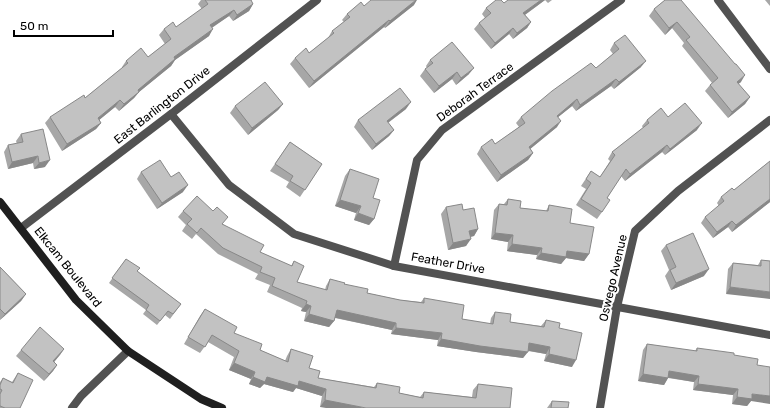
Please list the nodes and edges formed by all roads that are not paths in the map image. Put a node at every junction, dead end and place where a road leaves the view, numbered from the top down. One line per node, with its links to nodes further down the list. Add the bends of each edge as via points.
1 (317, 0): 5 (street, East Barlington Drive)
2 (621, 0): 9 (street, Deborah Terrace, via 442,130 417,160)
3 (718, 0): 4 (street)
4 (770, 69)
5 (171, 114): 8 (street, East Barlington Drive); 9 (street, Feather Drive, via 229,185 294,234)
6 (770, 120): 10 (street, Oswego Avenue, via 678,191 636,231)
7 (0, 202): 8 (street, Elkcam Boulevard)
8 (21, 228): 12 (street, Elkcam Boulevard, via 76,300)
9 (394, 266): 10 (street, Feather Drive)
10 (617, 307): 11 (street, Feather Drive); 15 (street, Oswego Avenue)
11 (770, 335)
12 (128, 352): 13 (street, via 81,396); 14 (street, Elkcam Boulevard, via 201,399)
13 (72, 408)
14 (222, 408)
15 (600, 408)

